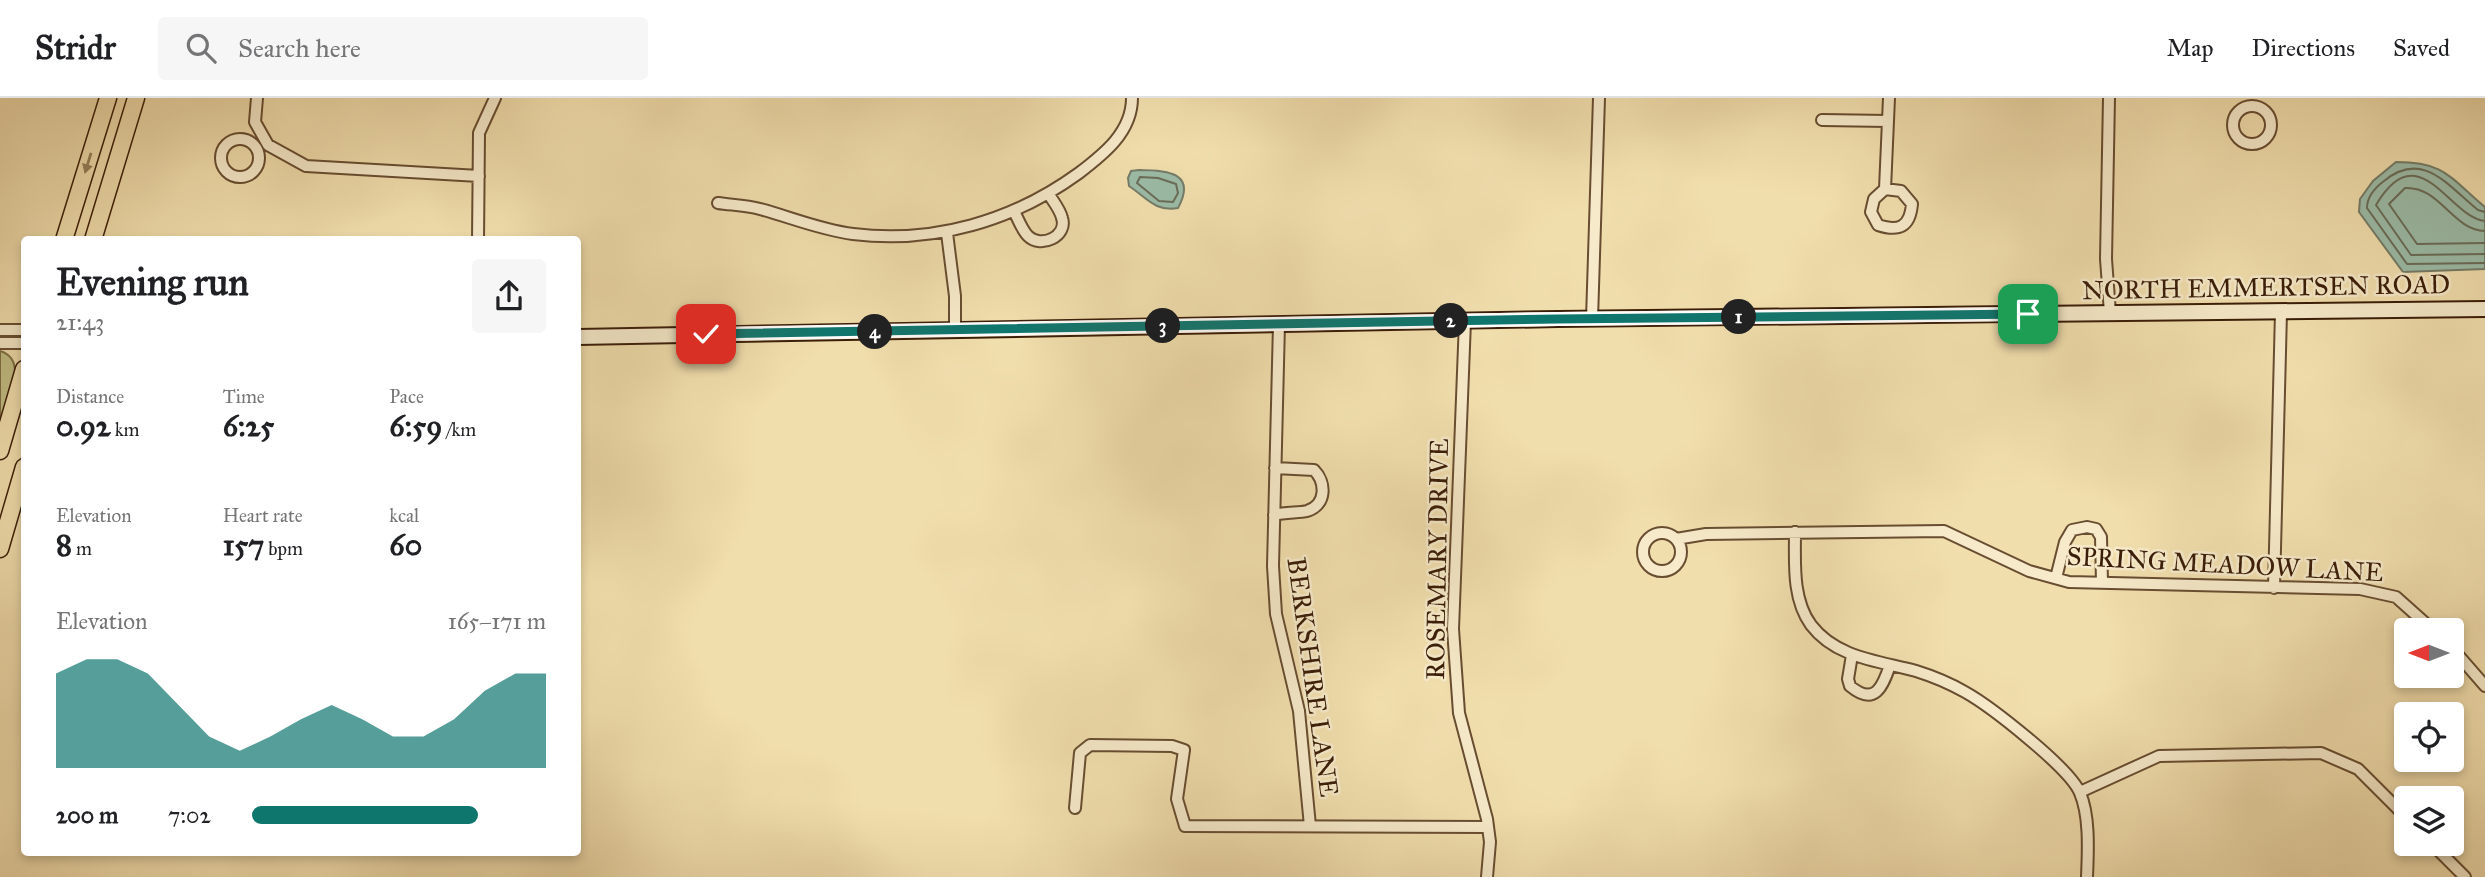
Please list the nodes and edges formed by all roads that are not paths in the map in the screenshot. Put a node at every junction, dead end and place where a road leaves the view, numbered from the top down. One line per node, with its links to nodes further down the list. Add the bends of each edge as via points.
1 (108, 98): 17 (main road, one-way to 17)
2 (136, 98): 18 (main road)
3 (257, 98): 11 (street, via 254,121 261,144 306,166)
4 (495, 98): 11 (street, via 479,133)
5 (1132, 98): 13 (street, via 1116,143)
6 (1599, 98): 23 (street)
7 (1889, 98): 10 (street)
8 (2109, 98): 22 (street, via 2106,259)
9 (1822, 120): 10 (street)
10 (1888, 121): 12 (street)
11 (478, 176): 19 (street)
12 (1885, 189)
13 (1048, 193): 15 (street); 15 (street, via 1063,220 1062,230 1045,242 1028,236)
14 (718, 203): 16 (street, via 757,208 851,234)
15 (1014, 211): 16 (street)
16 (947, 233): 28 (street)
17 (65, 236)
18 (94, 236)
19 (478, 236)
20 (2485, 310): 21 (street, NORTH EMMERTSEN ROAD)
21 (2281, 312): 22 (street, NORTH EMMERTSEN ROAD); 42 (street)
22 (2110, 313): 23 (street, NORTH EMMERTSEN ROAD)
23 (1592, 319): 24 (street, NORTH EMMERTSEN ROAD)
24 (1465, 321): 25 (street, NORTH EMMERTSEN ROAD); 52 (street, ROSEMARY DRIVE, via 1454,629 1459,713)
25 (1279, 324): 28 (street, NORTH EMMERTSEN ROAD); 34 (street, BERKSHIRE LANE)
26 (0, 330): 27 (street)
27 (21, 330)
28 (955, 330): 29 (street, NORTH EMMERTSEN ROAD)
29 (581, 337)
30 (0, 343): 31 (street)
31 (21, 343)
32 (21, 379): 33 (main road)
33 (0, 451)
34 (1275, 468): 36 (street, BERKSHIRE LANE); 36 (street, via 1314,470 1321,477 1323,491 1318,504 1307,511)
35 (21, 477): 39 (main road)
36 (1274, 515): 51 (street, BERKSHIRE LANE, via 1276,614 1299,711)
37 (1796, 532): 38 (street, SPRING MEADOW LANE); 40 (street, SPRING MEADOW LANE, via 1944,531 2029,571); 44 (street, via 1799,601 1811,625)
38 (1676, 539)
39 (0, 550)
40 (2056, 578): 41 (street, SPRING MEADOW LANE); 41 (street, via 2072,530 2087,527 2096,529 2101,537)
41 (2102, 583): 42 (street, SPRING MEADOW LANE)
42 (2274, 588): 43 (street, SPRING MEADOW LANE, via 2360,589 2396,597)
43 (2420, 618)
44 (1852, 655): 46 (street); 46 (street, via 1850,686 1865,694 1883,686)
45 (2464, 662): 47 (street)
46 (1890, 665): 48 (street, via 1965,692 2043,750)
47 (2485, 686)
48 (2080, 792): 49 (street, via 2159,756 2321,753 2358,769); 55 (street, via 2088,843)
49 (2394, 805)
50 (1075, 808): 51 (street, via 1080,752 1090,745 1172,746 1184,750 1177,799 1185,826)
51 (1310, 826): 52 (street)
52 (1488, 827): 54 (street, ROSEMARY DRIVE)
53 (2444, 856): 56 (street)
54 (1487, 877)
55 (2087, 877)
56 (2465, 877)

